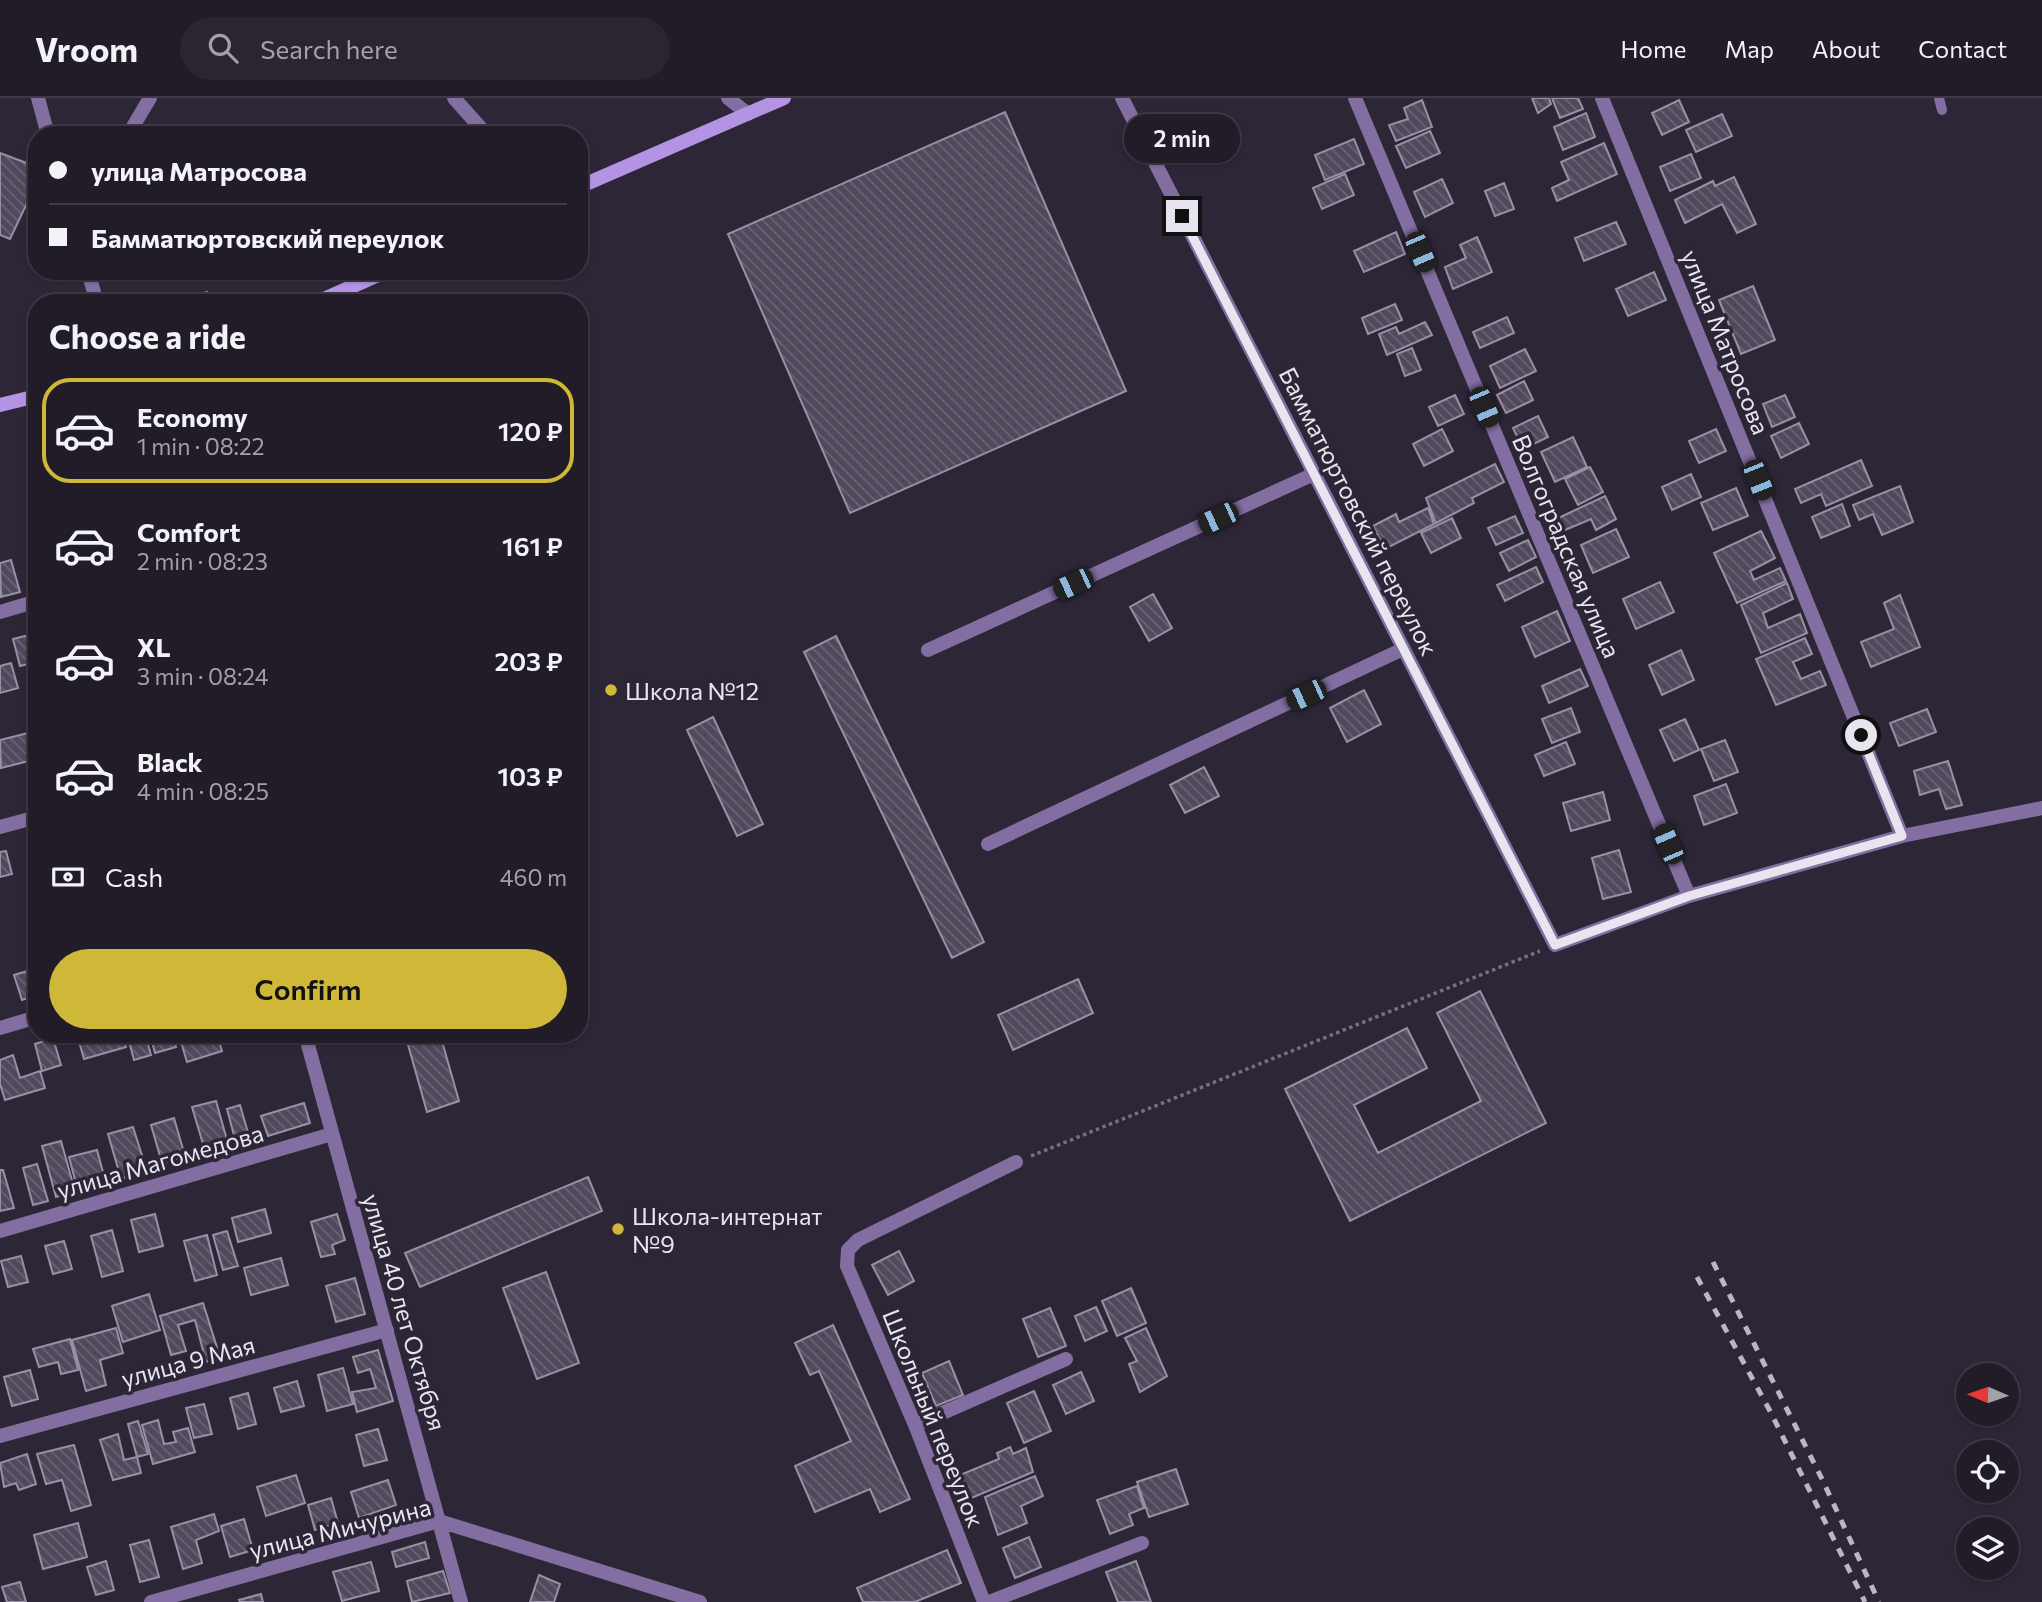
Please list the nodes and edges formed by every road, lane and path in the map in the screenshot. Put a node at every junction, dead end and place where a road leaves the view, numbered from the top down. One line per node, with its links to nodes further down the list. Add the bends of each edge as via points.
1 (38, 98): 12 (street)
2 (150, 98): 13 (street)
3 (454, 98): 14 (street)
4 (728, 98): 11 (street)
5 (784, 98): 11 (street)
6 (1122, 98): 20 (street, Бамматюртовский переулок)
7 (1355, 98): 30 (street, Волгоградская улица)
8 (1602, 98): 28 (street, улица Матросова)
9 (1939, 98): 10 (lane)
10 (1942, 110)
11 (748, 114): 15 (street)
12 (46, 126)
13 (133, 126)
14 (479, 126)
15 (588, 183)
16 (367, 280): 17 (street)
17 (335, 294)
18 (28, 398): 19 (street)
19 (0, 405)
20 (1314, 474): 23 (street, Бамматюртовский переулок); 24 (street)
21 (28, 604): 22 (street)
22 (0, 612)
23 (1404, 649): 29 (street); 31 (street, Бамматюртовский переулок)
24 (928, 650)
25 (2042, 808): 28 (street)
26 (28, 819): 27 (street)
27 (0, 827)
28 (1902, 836): 30 (street)
29 (988, 844)
30 (1689, 896): 31 (street)
31 (1555, 945): 36 (path)
32 (28, 1020): 33 (street)
33 (0, 1028)
34 (307, 1043): 35 (street, улица 40 лет Октября)
35 (332, 1134): 37 (street, улица Магомедова); 38 (street, улица 40 лет Октября)
36 (1016, 1162): 40 (street, Школьный переулок, via 858,1240 848,1250 847,1266)
37 (0, 1231)
38 (387, 1330): 41 (street, улица 9 Мая); 42 (street, улица 40 лет Октября)
39 (1066, 1359): 40 (street)
40 (915, 1425): 47 (street, Школьный переулок)
41 (0, 1436)
42 (439, 1521): 44 (street, улица Мичурина); 45 (street, улица 40 лет Октября); 46 (street, улица Мичурина)
43 (1142, 1543): 47 (street)
44 (150, 1602)
45 (461, 1602)
46 (700, 1602)
47 (987, 1602)

